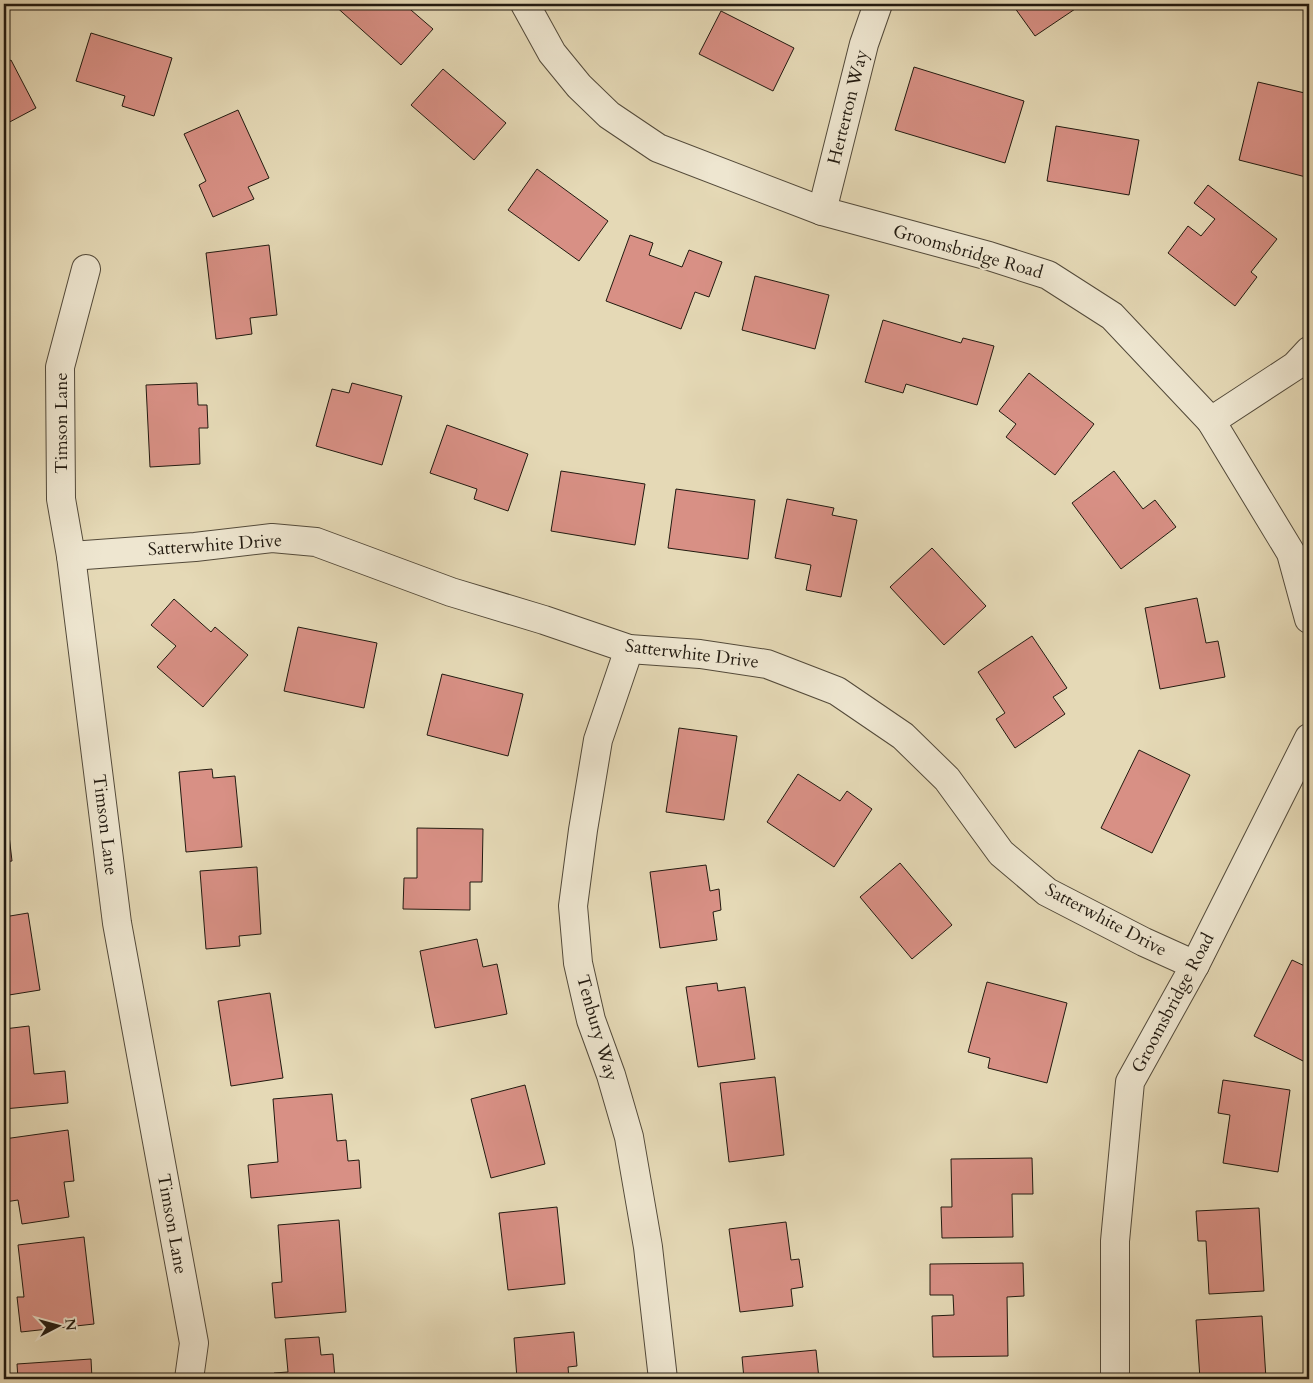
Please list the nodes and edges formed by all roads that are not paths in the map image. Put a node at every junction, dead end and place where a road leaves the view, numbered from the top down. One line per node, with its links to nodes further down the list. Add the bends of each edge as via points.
1 (526, 4): 3 (street, Groomsbridge Road, via 552,53 609,115 658,148)
2 (878, 4): 3 (street, Herterton Way, via 864,44)
3 (822, 211): 6 (street, Groomsbridge Road, via 1048,275 1112,316)
4 (86, 269): 7 (street, Timson Lane, via 60,367 61,499)
5 (1309, 351): 6 (street, via 1295,366)
6 (1211, 422): 8 (street, Groomsbridge Road, via 1291,553)
7 (71, 556): 9 (street, Satterwhite Drive, via 272,538 316,542 451,592); 12 (street, Timson Lane, via 117,923 194,1344)
8 (1309, 619)
9 (629, 649): 11 (street, Satterwhite Drive, via 700,654 767,664 837,691 904,736 947,779 1001,852 1046,892); 13 (street, Tenbury Way, via 598,740 573,906 578,963 591,1020 629,1137 648,1247)
10 (1309, 738): 11 (street, Groomsbridge Road)
11 (1195, 965): 14 (street, Groomsbridge Road, via 1130,1082 1115,1241)
12 (189, 1379)
13 (663, 1379)
14 (1115, 1379)

